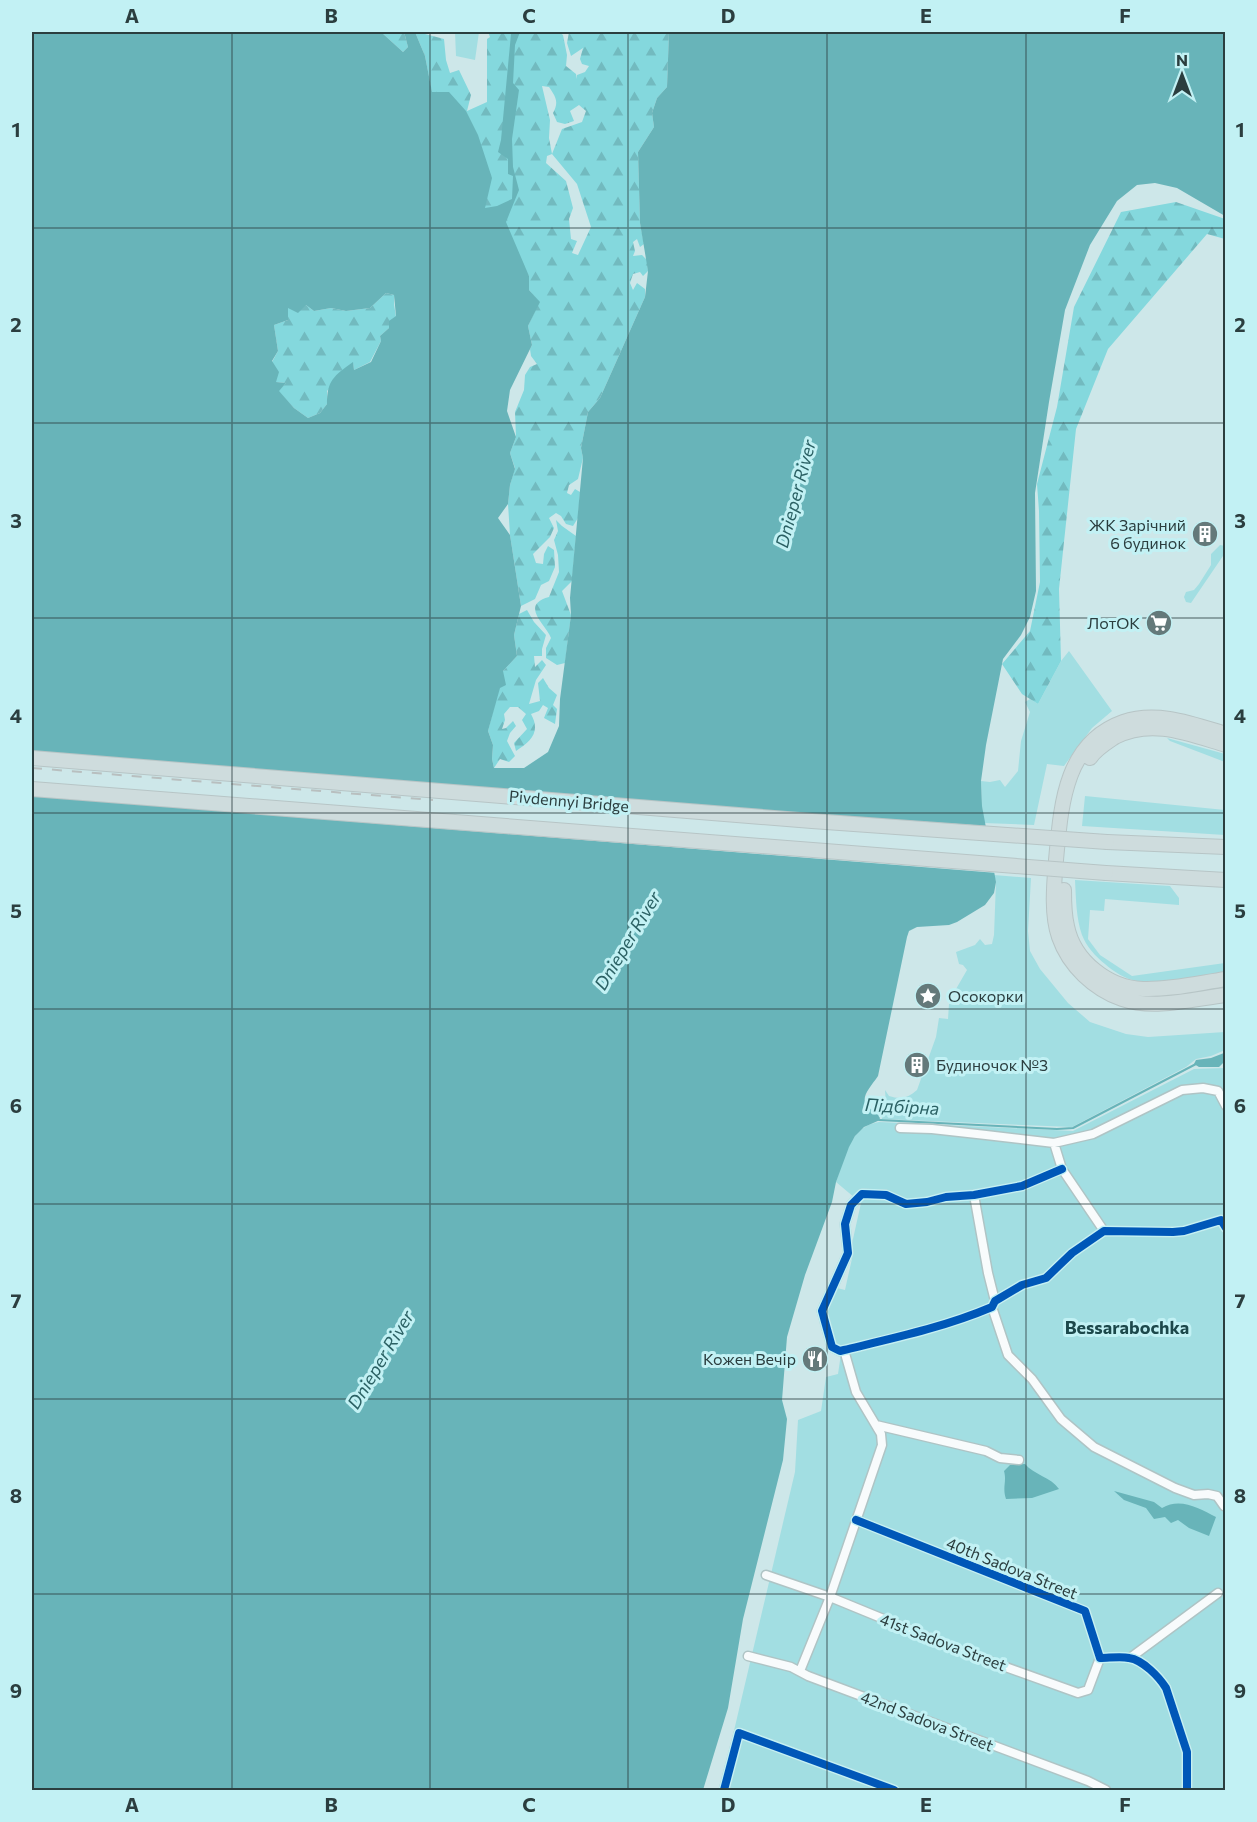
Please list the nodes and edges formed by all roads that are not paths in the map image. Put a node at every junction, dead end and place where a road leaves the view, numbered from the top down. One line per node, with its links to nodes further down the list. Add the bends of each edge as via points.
1 (1226, 734): 9 (highway, via 1181,721 1150,718 1124,722 1098,736 1078,760 1067,783 1054,883 1058,936 1076,966 1098,986 1142,1004)
2 (1226, 745): 6 (highway, via 1160,728 1122,734 1107,742 1093,753 1076,783 1068,815)
3 (32, 758): 5 (highway, Pivdennyi Bridge, bridge, via 812,821)
4 (32, 789): 6 (highway, Pivdennyi Bridge, bridge)
5 (1226, 847)
6 (1064, 870): 7 (highway, Pivdennyi Bridge, bridge); 8 (highway, via 1067,927 1072,942 1081,956 1110,981 1158,989)
7 (1226, 880)
8 (1226, 980)
9 (1226, 995)
10 (1226, 1106): 12 (street, via 1218,1091 1182,1090 1093,1134)
11 (900, 1128): 12 (street)
12 (1054, 1143): 13 (street)
13 (1062, 1169): 14 (street, via 1022,1186); 16 (street)
14 (974, 1195): 17 (street); 18 (street, via 906,1204 886,1195 862,1194 851,1205 845,1224 848,1253 822,1311 832,1347)
15 (1226, 1228): 16 (street, via 1221,1220 1185,1231)
16 (1104, 1230): 17 (street, via 1046,1278 1022,1286)
17 (994, 1304): 18 (street, via 971,1317); 21 (street, via 1008,1355 1032,1379 1061,1419 1094,1447 1175,1488 1194,1495 1217,1496)
18 (844, 1350): 19 (street, via 856,1392)
19 (876, 1425): 20 (street); 22 (street, via 882,1445)
20 (1019, 1460)
21 (1224, 1506)
22 (856, 1520): 25 (street); 27 (street, 40th Sadova Street, via 1084,1611)
23 (766, 1575): 25 (street, 41st Sadova Street)
24 (1218, 1593): 28 (street)
25 (830, 1597): 27 (street, 41st Sadova Street, via 1078,1694 1088,1690); 29 (street)
26 (748, 1656): 29 (street, 42nd Sadova Street)
27 (1100, 1658): 28 (street)
28 (1130, 1658): 33 (street, via 1142,1664 1166,1688 1187,1752)
29 (800, 1671): 32 (street, 42nd Sadova Street)
30 (724, 1791): 31 (street, via 739,1733)
31 (894, 1791)
32 (1106, 1791)
33 (1187, 1791)

